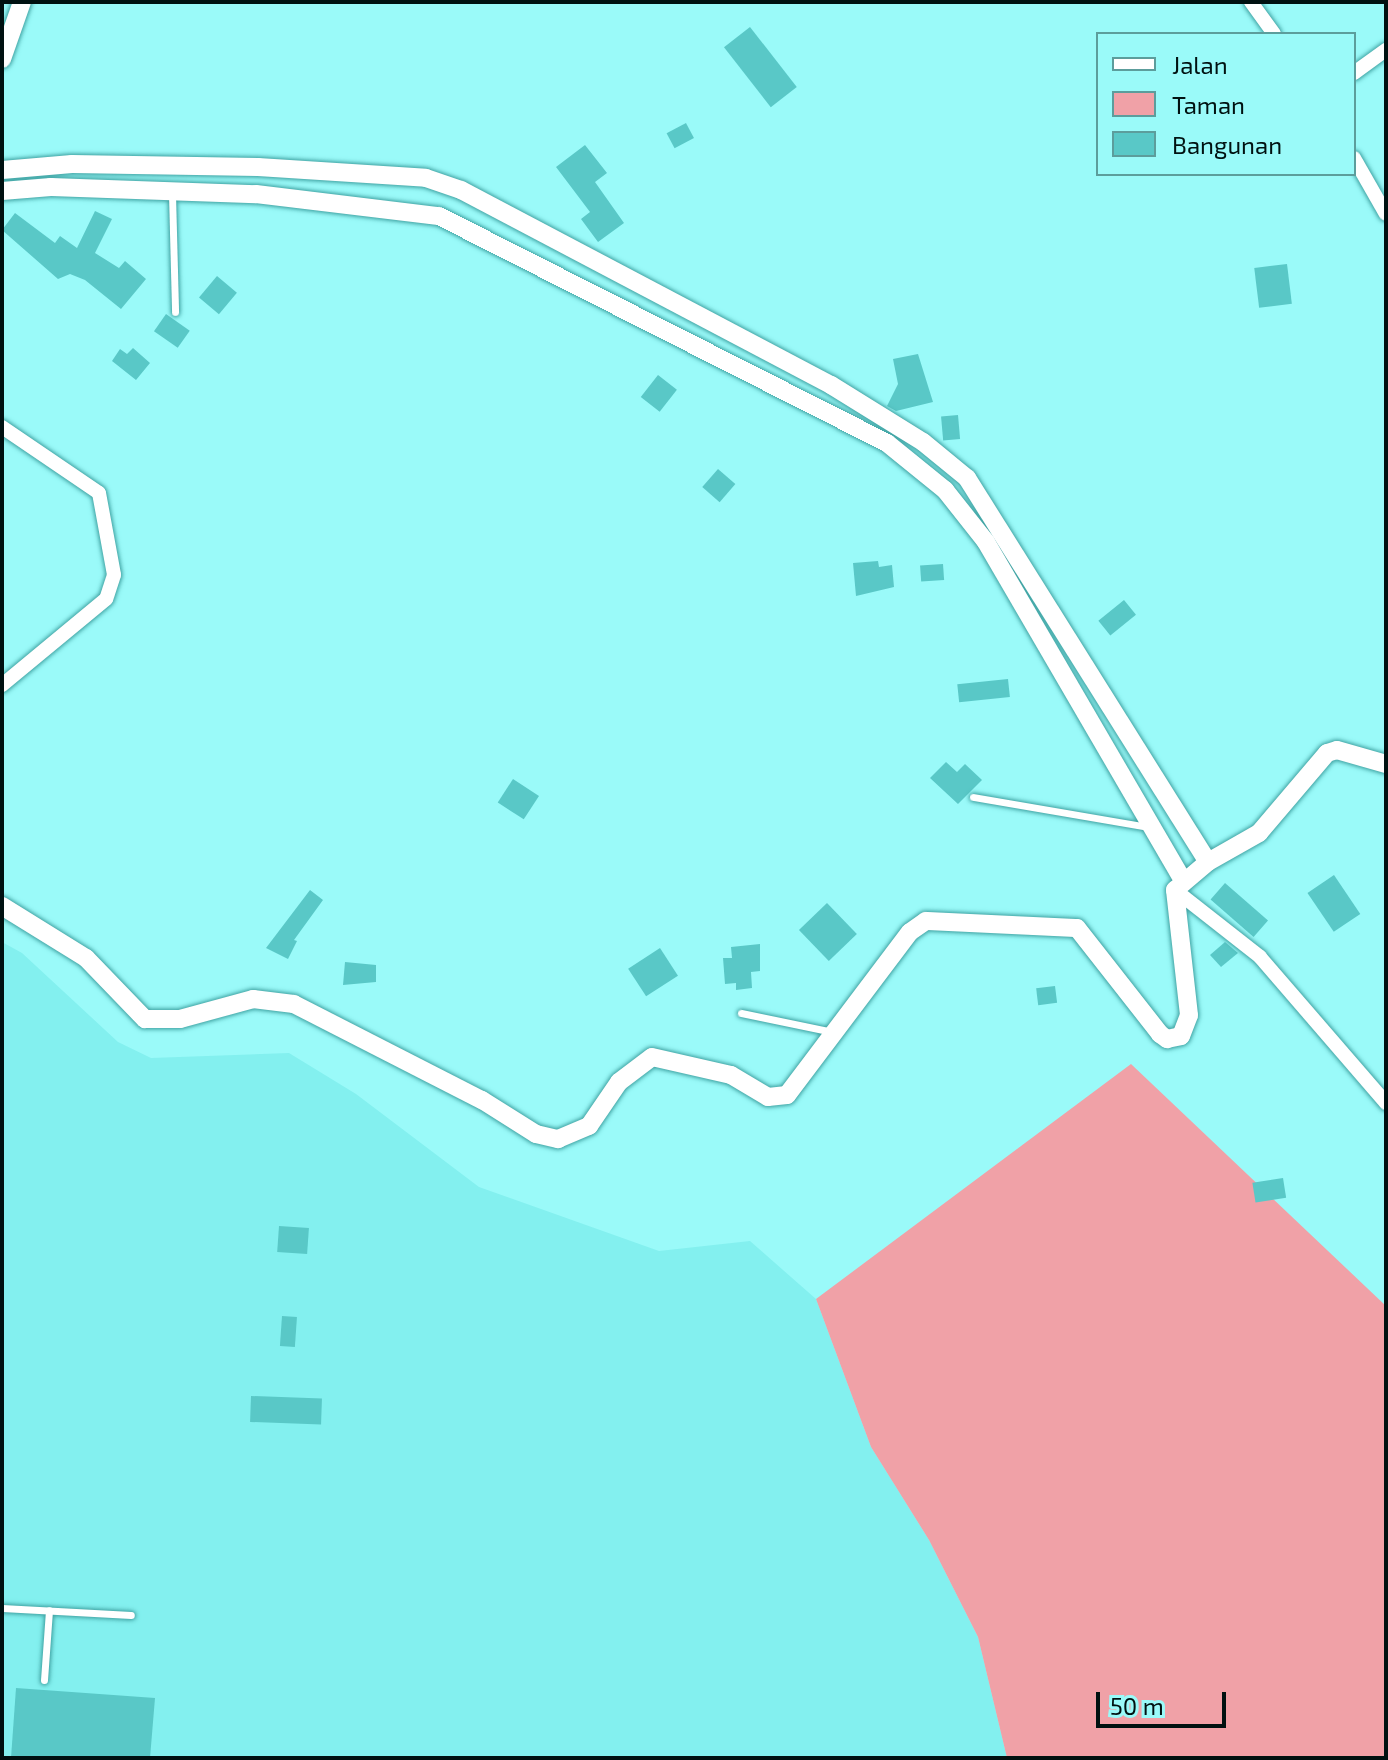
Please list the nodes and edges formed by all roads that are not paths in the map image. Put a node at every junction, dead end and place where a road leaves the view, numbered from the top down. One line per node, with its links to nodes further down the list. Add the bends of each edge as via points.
1 (22, 2): 5 (street)
2 (1251, 2): 3 (street)
3 (1273, 32)
4 (1386, 50): 6 (street)
5 (2, 59)
6 (1356, 72)
7 (1356, 162): 13 (street)
8 (258, 167): 9 (street, via 72,164); 12 (street); 20 (street, via 393,173 461,190 831,385 943,456 980,495)
9 (2, 170)
10 (2, 191): 11 (street)
11 (171, 191): 12 (street); 14 (lane)
12 (256, 194): 19 (street, via 439,216 911,458 951,496 986,542)
13 (1386, 214)
14 (175, 312)
15 (2, 427): 16 (street, via 99,493 114,575 106,599)
16 (2, 685)
17 (1386, 764): 20 (street, via 1337,750 1327,753 1259,833)
18 (973, 797): 19 (lane)
19 (1154, 828): 21 (street)
20 (1208, 862): 21 (street)
21 (1179, 886): 24 (street, via 1189,1015 1185,1031 1174,1038 1160,1034 1077,928 936,921 920,923 910,932); 25 (street, via 1260,957)
22 (2, 906): 24 (street, via 86,958 145,1019 180,1019 253,999 294,1004 545,1137 569,1137 589,1126 619,1082 652,1057 710,1068 780,1098)
23 (741, 1013): 24 (lane)
24 (835, 1033)
25 (1386, 1103)
26 (2, 1608): 27 (lane)
27 (49, 1610): 28 (lane); 29 (lane)
28 (131, 1615)
29 (44, 1680)

